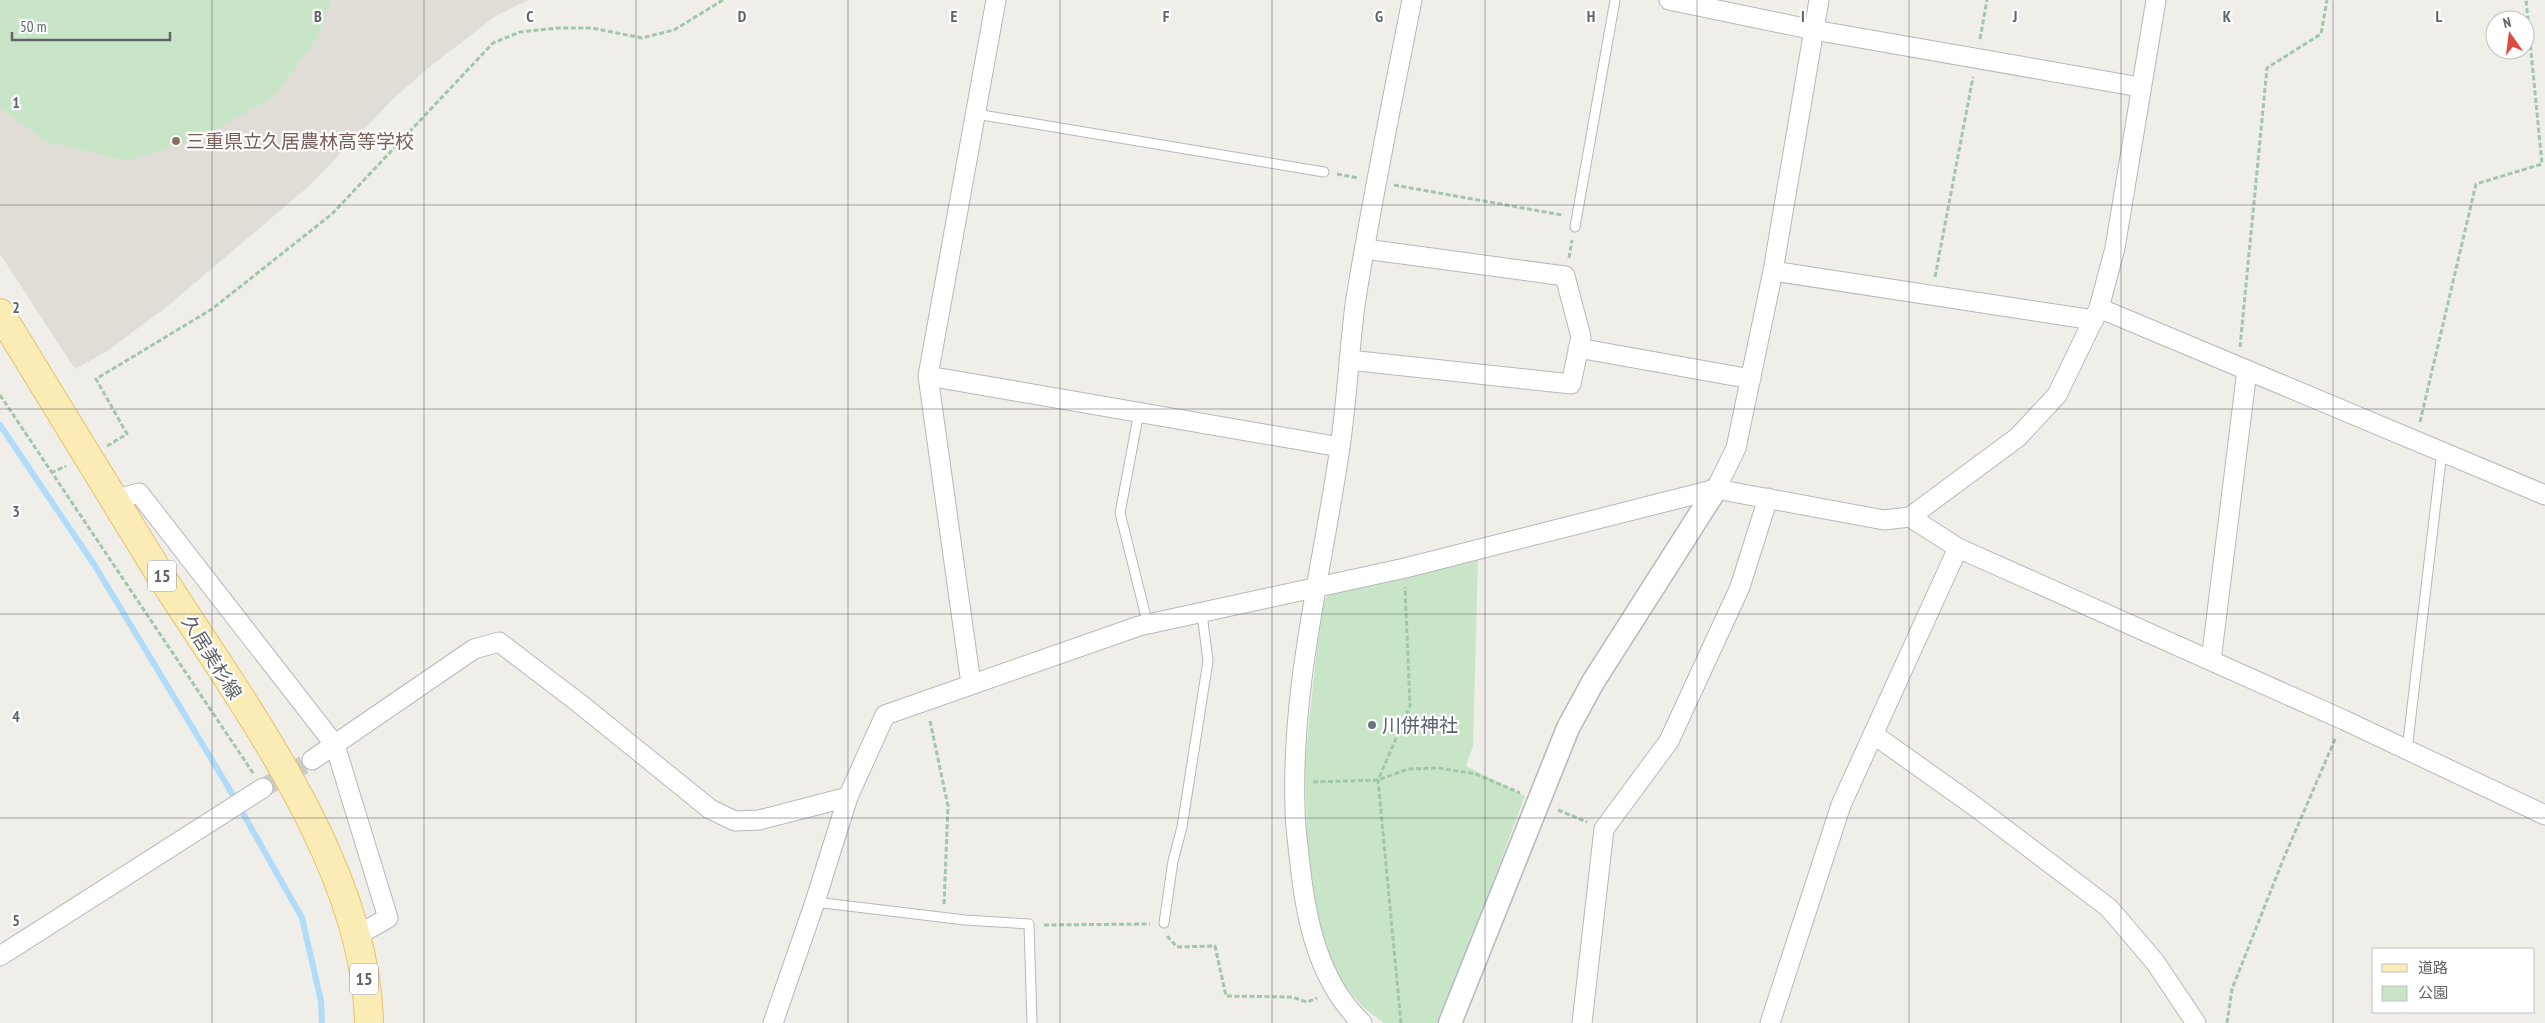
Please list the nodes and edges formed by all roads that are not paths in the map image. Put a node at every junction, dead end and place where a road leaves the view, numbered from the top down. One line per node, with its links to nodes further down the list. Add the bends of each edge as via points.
1 (996, 0): 9 (street)
2 (1412, 0): 12 (street)
3 (1615, 0): 11 (lane)
4 (1669, 0): 7 (street)
5 (1819, 0): 7 (street)
6 (2156, 0): 8 (street)
7 (1814, 30): 8 (street); 13 (street)
8 (2140, 87): 15 (street, via 2115,248)
9 (976, 114): 10 (lane); 19 (street)
10 (1324, 172)
11 (1575, 222)
12 (1365, 249): 16 (street, via 1565,276 1580,336); 17 (street)
13 (1773, 271): 15 (street, via 1931,295); 20 (street)
14 (0, 313): 27 (main road, 久居美杉線 / 15)
15 (2096, 314): 18 (street); 28 (street, via 2058,395 2018,437)
16 (1578, 348): 17 (street, via 1572,384); 20 (street)
17 (1350, 360): 22 (street)
18 (2243, 368): 23 (street); 33 (street)
19 (928, 376): 21 (street); 34 (street)
20 (1751, 379): 24 (street, via 1736,448)
21 (1139, 412): 22 (street); 32 (lane, via 1120,513)
22 (1340, 447): 30 (street)
23 (2442, 451): 25 (street); 37 (lane)
24 (1716, 490): 26 (street); 30 (street); 50 (street, via 1593,682 1564,736)
25 (2544, 490)
26 (1768, 498): 28 (street, via 1884,520); 51 (street, via 1740,587 1669,741 1604,829)
27 (114, 500): 36 (street, via 139,493); 44 (main road, 久居美杉線 / 15, via 283,768 322,841)
28 (1910, 517): 29 (street)
29 (1958, 548): 33 (street); 35 (street)
30 (1315, 588): 31 (street); 49 (street, via 1299,722 1295,809 1307,917 1318,955 1337,992)
31 (1202, 614): 32 (street); 43 (lane, via 1208,662)
32 (1148, 625): 34 (street)
33 (2211, 661): 37 (street)
34 (971, 684): 40 (street, via 885,715)
35 (1873, 734): 52 (street, via 1841,805); 53 (street, via 2109,908 2155,962)
36 (335, 745): 38 (street); 40 (street, via 474,649 499,642 710,808 735,821 760,820); 44 (street, via 388,918)
37 (2407, 750): 41 (street)
38 (312, 760)
39 (256, 792): 45 (street)
40 (848, 797): 42 (street)
41 (2545, 815)
42 (815, 902): 47 (street); 48 (lane, via 944,918 1028,924)
43 (1164, 924)
44 (356, 936): 46 (main road, 久居美杉線 / 15)
45 (0, 956)
46 (370, 1023)
47 (772, 1023)
48 (1032, 1023)
49 (1362, 1023)
50 (1450, 1023)
51 (1582, 1023)
52 (1770, 1023)
53 (2196, 1023)

